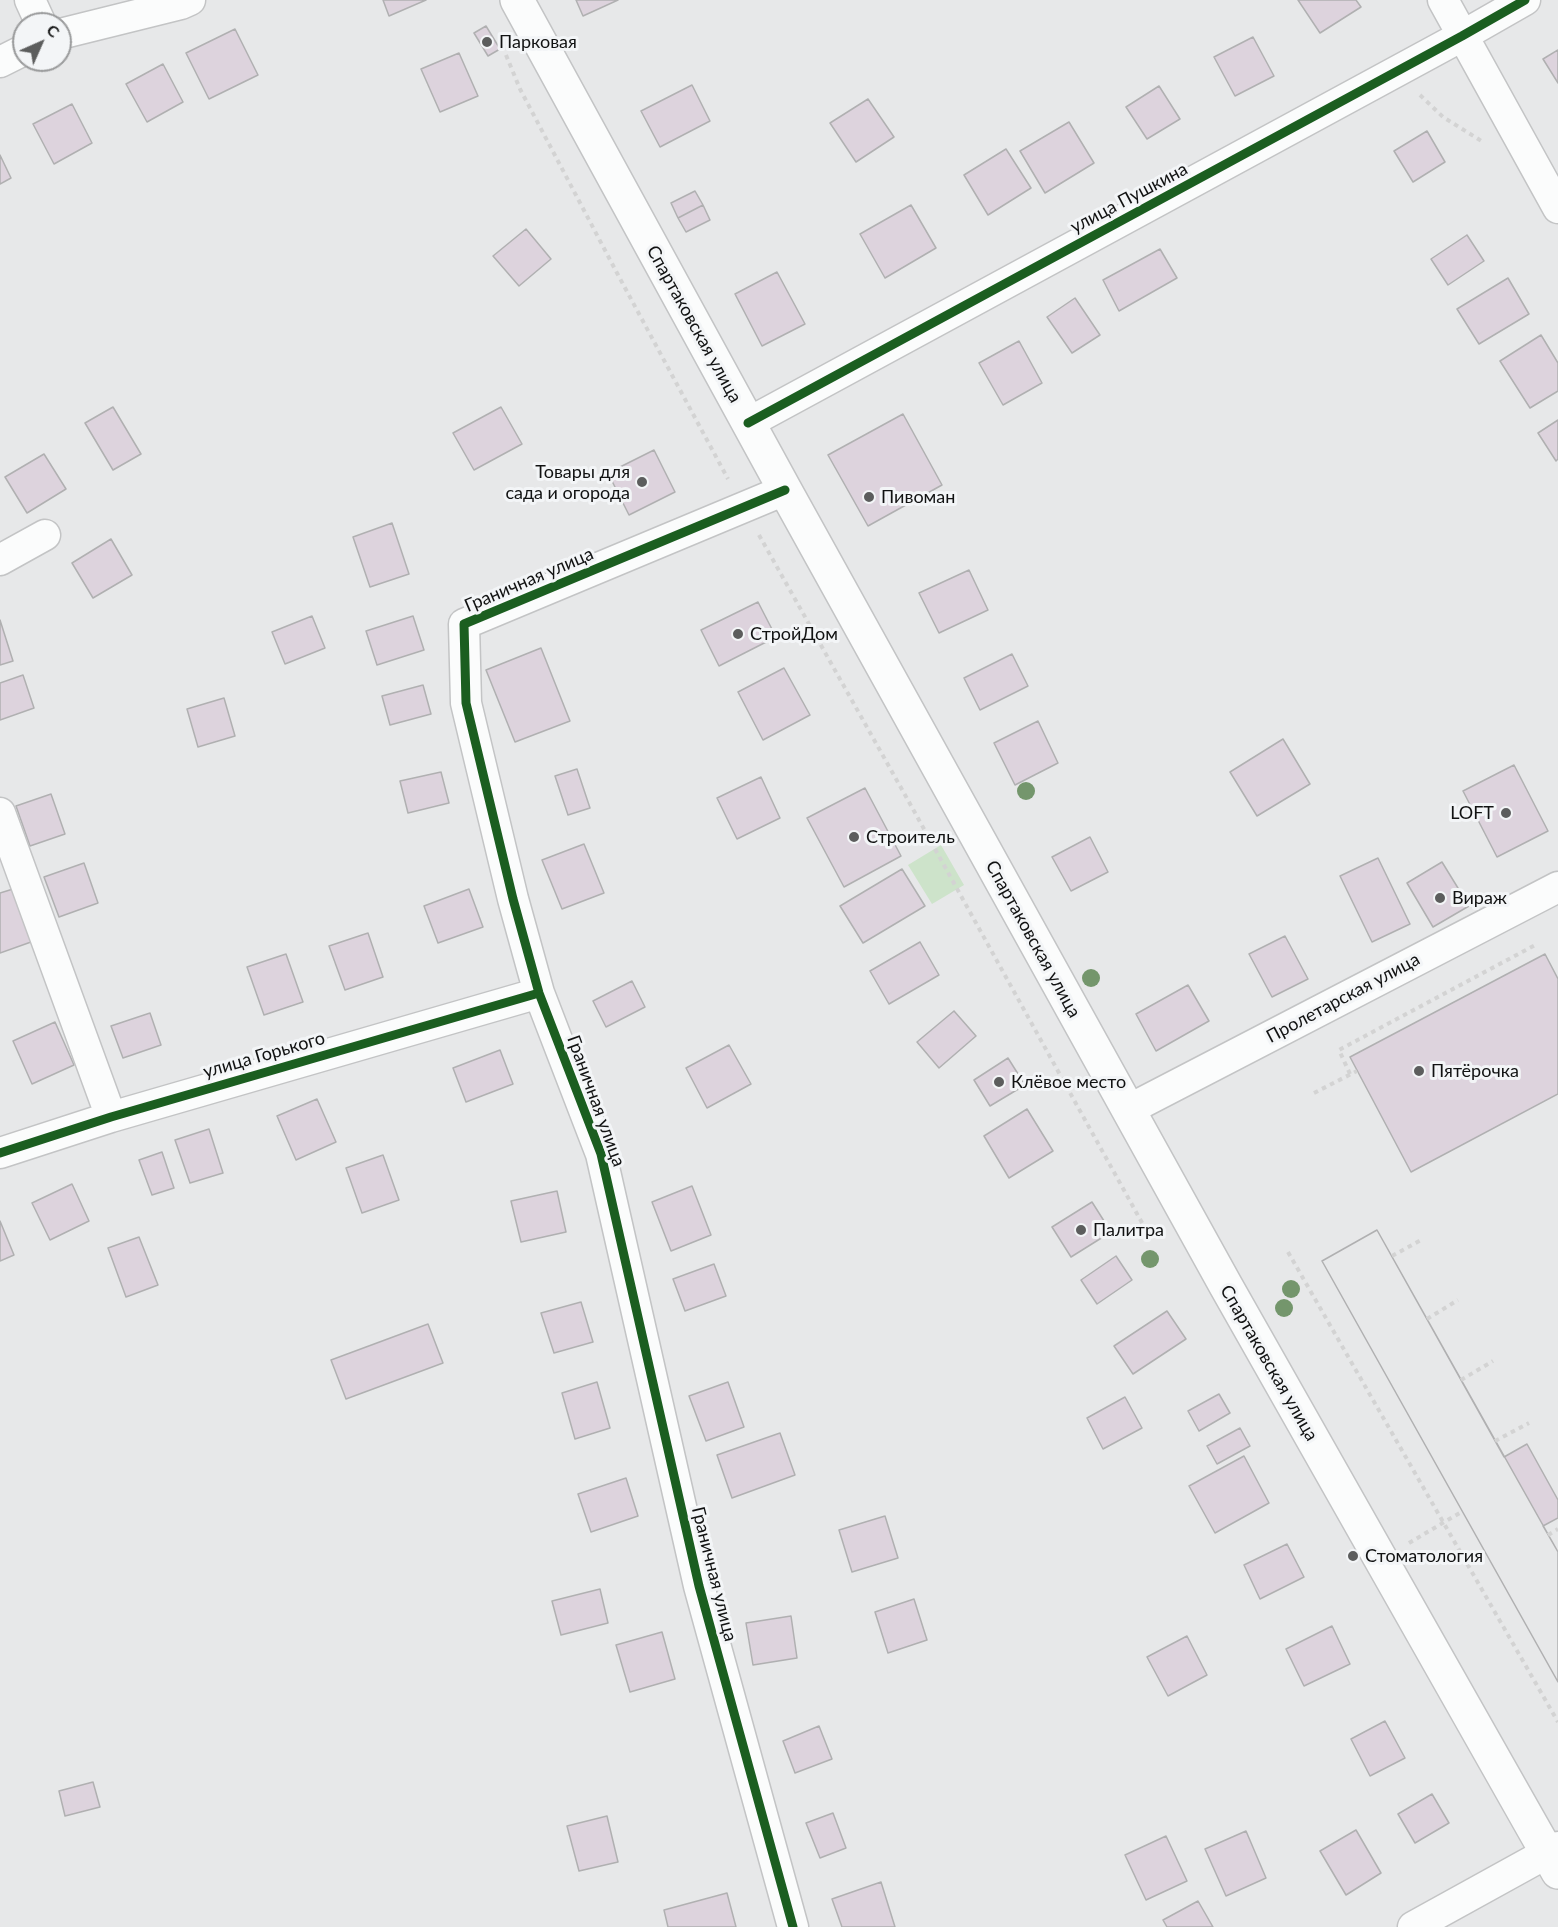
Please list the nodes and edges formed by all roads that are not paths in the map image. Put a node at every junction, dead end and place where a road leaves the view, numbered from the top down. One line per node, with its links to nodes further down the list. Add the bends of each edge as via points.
1 (190, 0): 5 (street)
2 (517, 0): 8 (main road, Спартаковская улица)
3 (1443, 0): 6 (street)
4 (1525, 0): 6 (street, улица Пушкина)
5 (72, 31)
6 (1462, 36): 7 (street); 8 (street, улица Пушкина)
7 (1558, 208)
8 (748, 423): 9 (main road, Спартаковская улица)
9 (785, 490): 14 (street, Граничная улица, via 464,624 466,703); 15 (main road, Спартаковская улица)
10 (45, 535): 11 (street)
11 (0, 560)
12 (0, 813): 16 (street)
13 (1558, 886): 15 (street, Пролетарская улица)
14 (539, 993): 16 (street, улица Горького); 19 (street, Граничная улица, via 601,1154 699,1586)
15 (1128, 1110): 18 (main road, Спартаковская улица)
16 (111, 1117): 17 (street, улица Горького)
17 (0, 1153)
18 (1554, 1858): 20 (street)
19 (793, 1927)
20 (1413, 1927)

